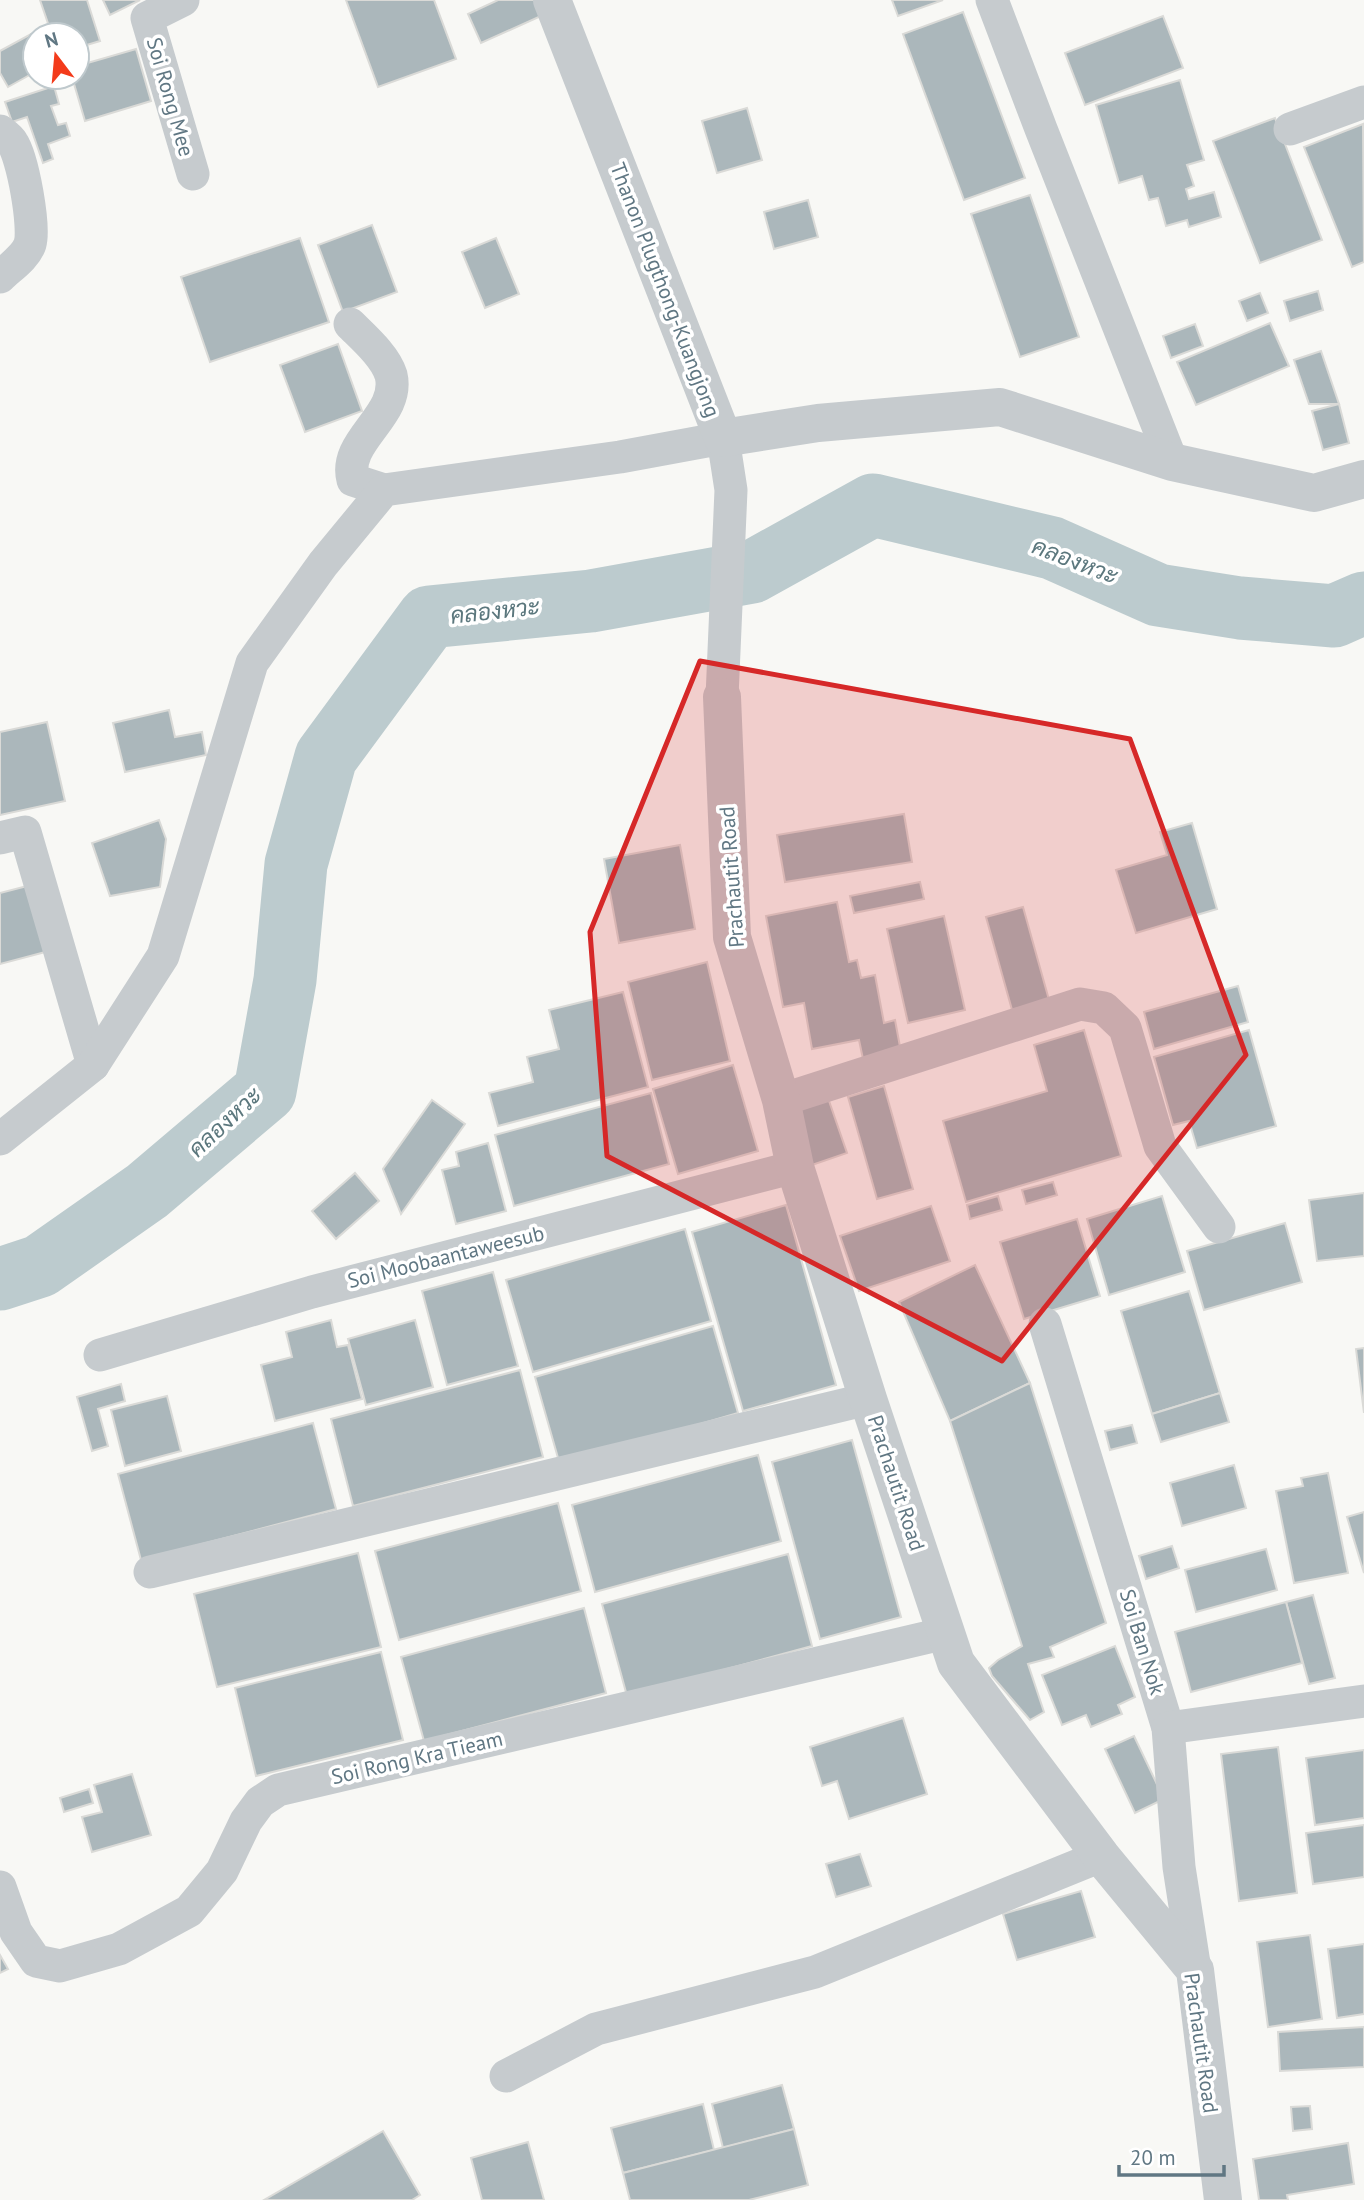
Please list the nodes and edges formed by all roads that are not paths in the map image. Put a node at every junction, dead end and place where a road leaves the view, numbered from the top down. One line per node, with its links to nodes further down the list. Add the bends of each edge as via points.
1 (183, 0): 7 (street, Soi Rong Mee, via 147,18)
2 (552, 0): 10 (street, Thanon Plugthong-Kuangjong)
3 (992, 0): 11 (street)
4 (1364, 103): 5 (street)
5 (1290, 129)
6 (0, 131): 8 (street, via 13,142 19,159 31,233 26,252)
7 (193, 174)
8 (0, 277)
9 (350, 324): 13 (street, via 390,374 390,400 353,457 351,470 354,480)
10 (723, 438): 11 (street, Thanon Plugthong-Kuangjong, via 818,423 1000,407); 13 (street); 14 (street, via 731,490)
11 (1172, 462): 12 (street, Thanon Plugthong-Kuangjong, via 1314,493)
12 (1364, 479)
13 (384, 490): 16 (street, via 323,564 252,663 163,956)
14 (722, 697): 17 (street, Prachautit Road, via 732,937)
15 (0, 838): 16 (street, via 25,832)
16 (93, 1065): 18 (street)
17 (781, 1100): 19 (street, Prachautit Road); 20 (street, via 1080,1004 1104,1008 1125,1028 1160,1146)
18 (0, 1139)
19 (795, 1167): 22 (street, Soi Moobaantaweesub, via 312,1292); 23 (street, Prachautit Road)
20 (1219, 1227)
21 (1045, 1324): 27 (street, Soi Ban Nok)
22 (100, 1355)
23 (868, 1399): 24 (street); 25 (street, Prachautit Road)
24 (150, 1572)
25 (946, 1633): 28 (street, Prachautit Road, via 956,1663); 29 (street, Soi Rong Kra Tieam, via 278,1790 260,1801 222,1871 189,1911 119,1949 60,1966 36,1961 16,1932)
26 (1364, 1701): 27 (street)
27 (1168, 1728): 30 (street, Soi Ban Nok, via 1179,1867)
28 (1101, 1856): 30 (street, Prachautit Road); 31 (street, via 815,1972 596,2029)
29 (0, 1887)
30 (1195, 1970): 32 (street, Prachautit Road)
31 (506, 2076)
32 (1223, 2200)

